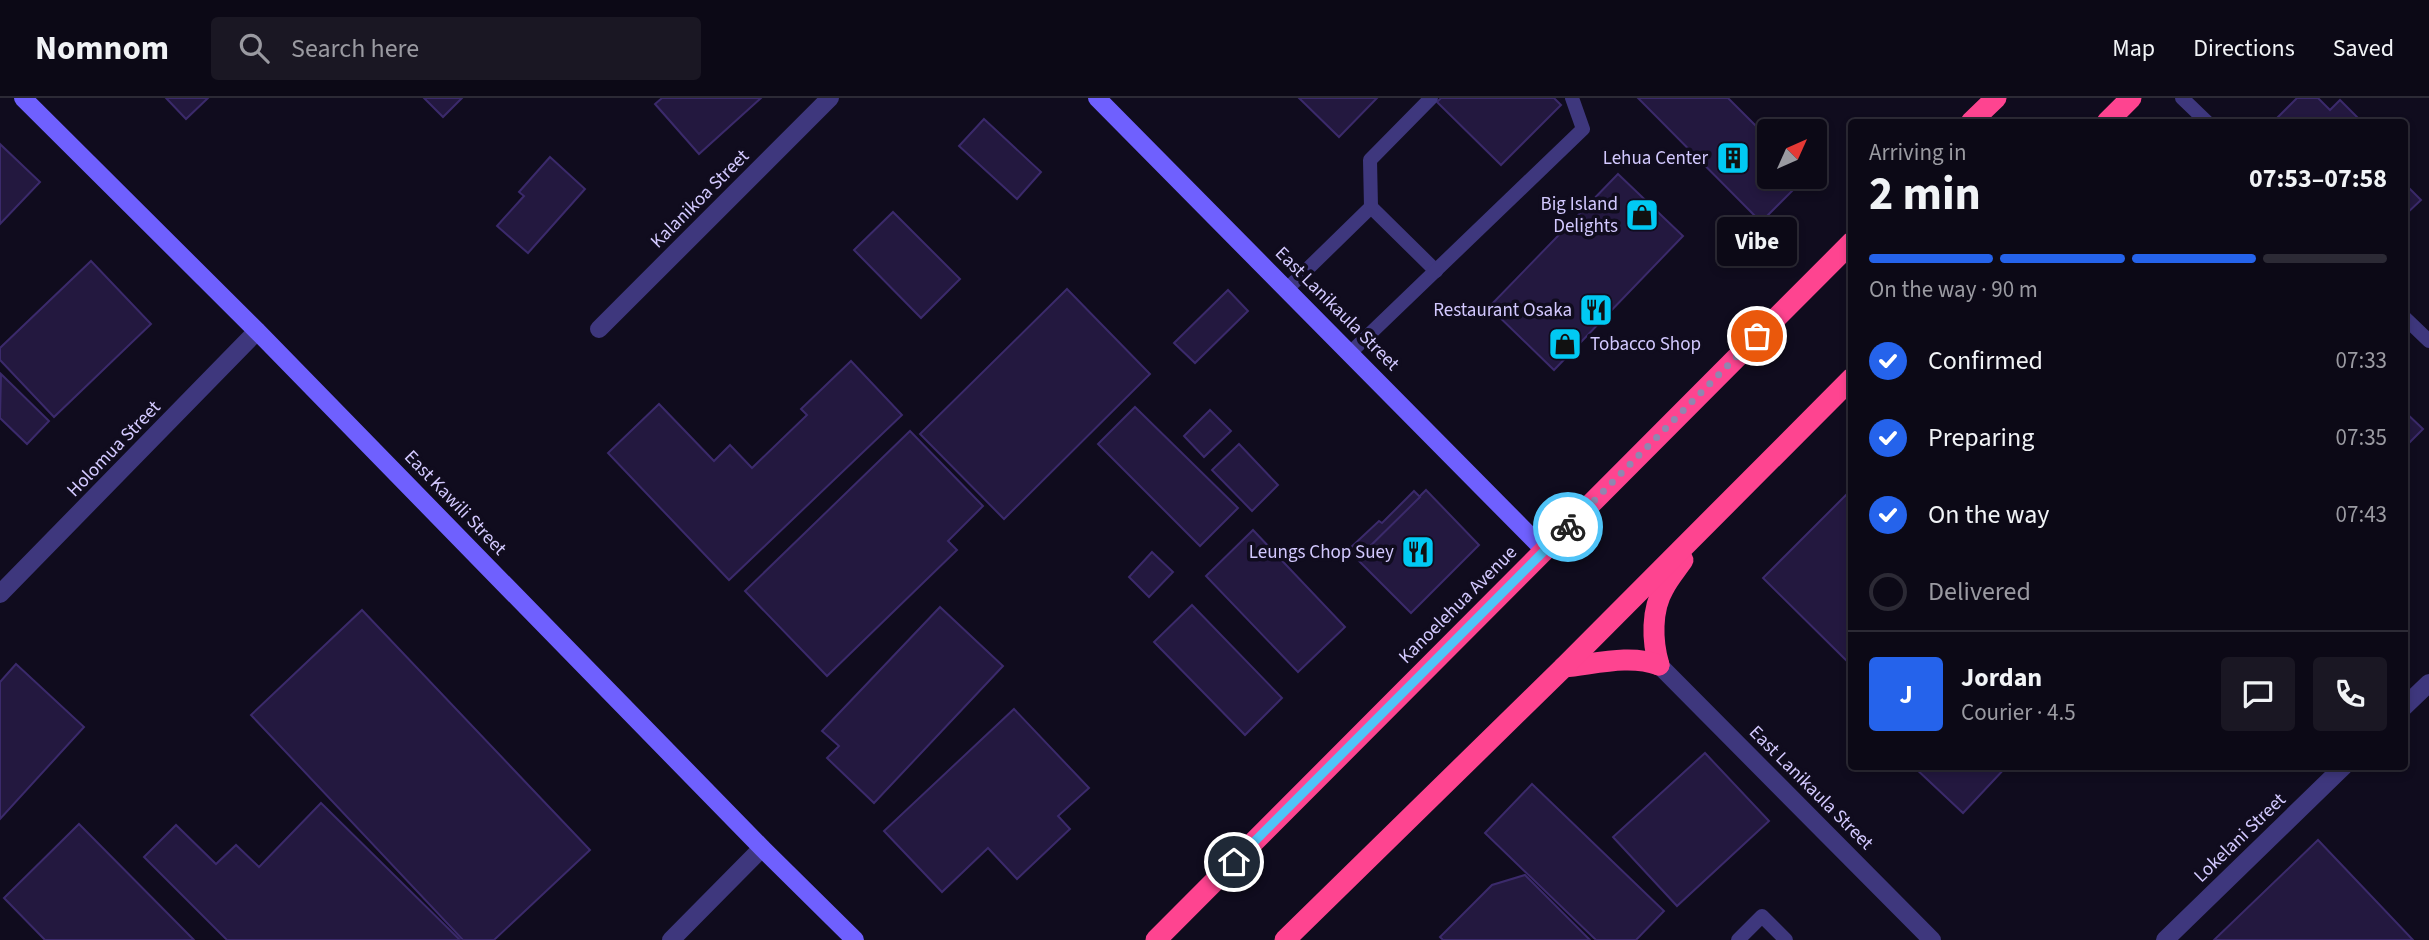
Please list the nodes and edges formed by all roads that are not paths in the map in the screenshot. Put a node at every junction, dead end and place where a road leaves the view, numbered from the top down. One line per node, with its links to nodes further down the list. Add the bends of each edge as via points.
1 (23, 98): 18 (street, East Kawili Street)
2 (830, 98): 17 (street, Kalanikoa Street)
3 (1097, 98): 15 (street, East Lanikaula Street)
4 (1431, 98): 12 (lane, via 1370,160)
5 (1572, 98): 14 (lane, via 1583,129)
6 (1996, 98): 9 (highway)
7 (2131, 98): 10 (highway)
8 (2182, 98): 11 (lane)
9 (1974, 119)
10 (2109, 119)
11 (2204, 119)
12 (1371, 207): 14 (lane); 15 (lane)
13 (1848, 246): 23 (highway, Kanoelehua Avenue)
14 (1436, 271): 20 (lane)
15 (1287, 289): 20 (street, East Lanikaula Street)
16 (2408, 321): 19 (lane)
17 (599, 329)
18 (257, 331): 24 (street, Holomua Street); 30 (street, East Kawili Street)
19 (2429, 341)
20 (1351, 352): 23 (street, East Lanikaula Street)
21 (1848, 382): 22 (highway)
22 (1700, 531): 25 (highway, via 1663,590 1655,620); 26 (highway)
23 (1544, 550): 33 (highway, Kanoelehua Avenue)
24 (0, 594)
25 (1659, 665): 26 (highway, via 1630,660); 37 (street, East Lanikaula Street)
26 (1564, 667): 34 (highway)
27 (2429, 683): 28 (street)
28 (2408, 703)
29 (2340, 770): 38 (street, Lokelani Street)
30 (762, 848): 31 (street); 32 (street, East Kawili Street)
31 (671, 940)
32 (855, 940)
33 (1156, 940)
34 (1285, 940)
35 (1738, 940): 36 (lane, via 1762,916)
36 (1786, 940)
37 (1932, 940)
38 (2165, 940)

